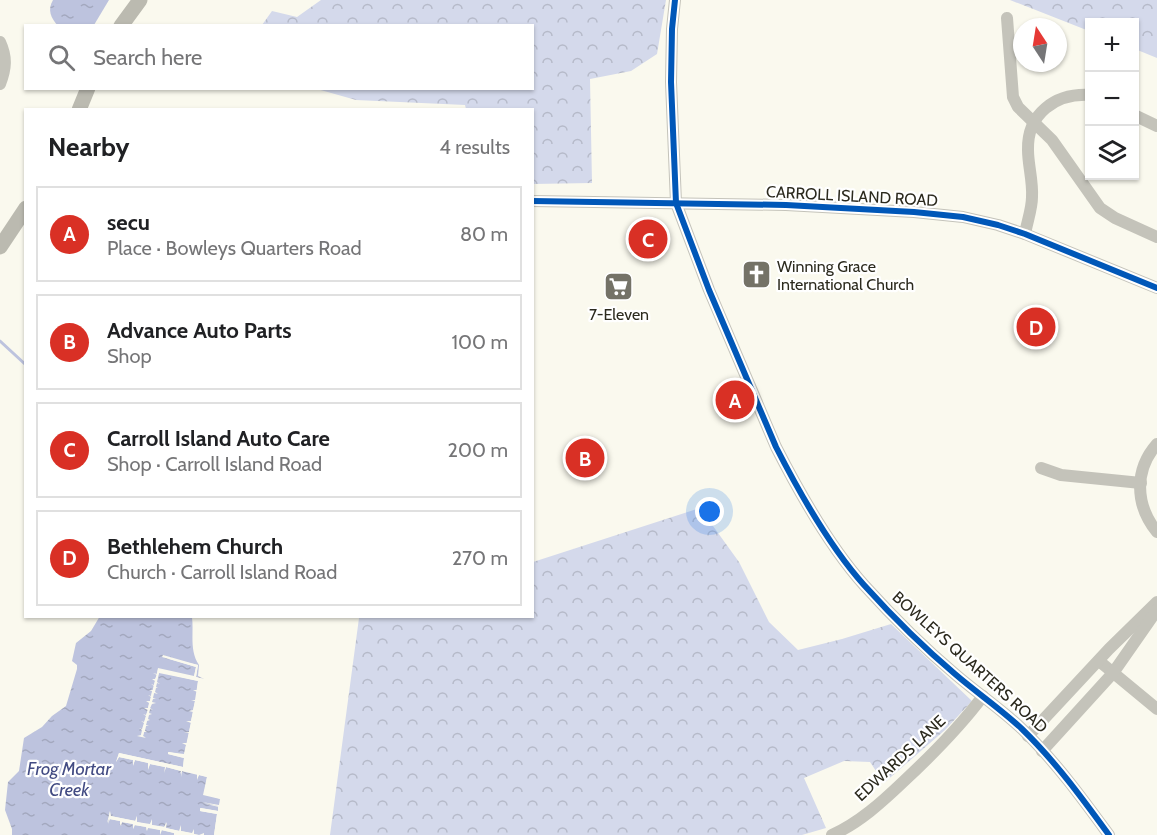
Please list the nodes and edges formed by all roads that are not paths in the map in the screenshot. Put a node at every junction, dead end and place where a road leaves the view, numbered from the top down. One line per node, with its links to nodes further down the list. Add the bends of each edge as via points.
1 (140, 0): 4 (main road)
2 (675, 0): 14 (street, BOWLEYS QUARTERS ROAD, via 671,82)
3 (1007, 18): 11 (street, via 1013,97 1018,107)
4 (122, 24)
5 (0, 42): 6 (street, via 5,67)
6 (0, 84)
7 (87, 90): 9 (main road)
8 (1085, 95): 11 (street, via 1059,99)
9 (80, 108)
10 (1139, 117): 12 (street)
11 (1034, 120): 16 (street, via 1028,146 1032,196); 17 (street, via 1100,208)
12 (1157, 126)
13 (534, 201): 14 (street, CARROLL ISLAND ROAD)
14 (676, 203): 16 (street, CARROLL ISLAND ROAD, via 944,214); 28 (street, BOWLEYS QUARTERS ROAD, via 776,447 805,500 862,583)
15 (24, 211): 18 (main road)
16 (1024, 234): 19 (street, CARROLL ISLAND ROAD)
17 (1157, 237)
18 (0, 248)
19 (1157, 288)
20 (1157, 444): 22 (street, via 1144,463)
21 (1041, 468): 22 (street, via 1061,475)
22 (1141, 483): 23 (street, via 1143,510)
23 (1157, 532)
24 (1157, 602): 26 (street)
25 (1157, 610): 27 (street)
26 (1099, 661): 27 (street); 30 (street)
27 (1113, 673): 29 (street); 31 (street)
28 (983, 696): 30 (street, BOWLEYS QUARTERS ROAD); 32 (street, EDWARDS LANE, via 925,763 884,800)
29 (1157, 709)
30 (1028, 736): 31 (street, BOWLEYS QUARTERS ROAD)
31 (1042, 751): 33 (street, BOWLEYS QUARTERS ROAD, via 1074,786)
32 (832, 835)
33 (1109, 835)

